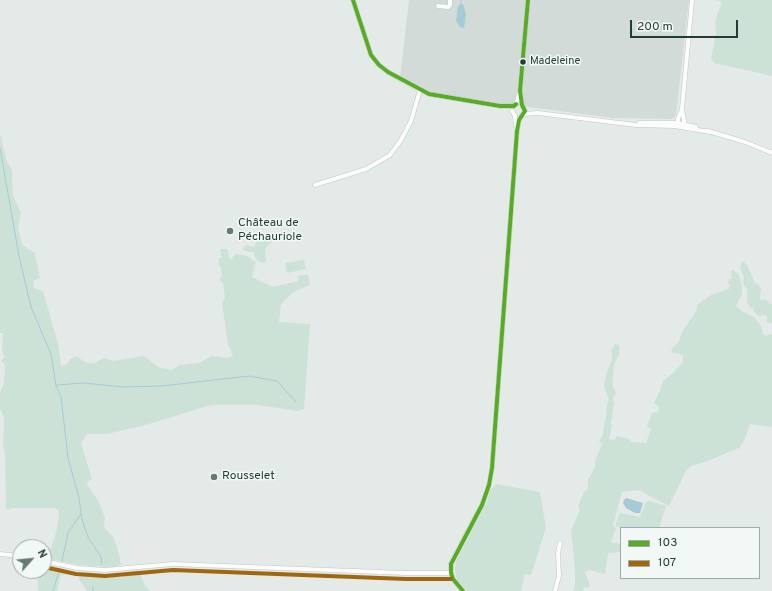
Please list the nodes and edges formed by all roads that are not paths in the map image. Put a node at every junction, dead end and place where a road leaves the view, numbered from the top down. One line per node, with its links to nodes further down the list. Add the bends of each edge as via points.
1 (354, 0): 6 (street, via 372,58 383,68)
2 (450, 0): 5 (street, via 448,7)
3 (528, 0): 7 (street)
4 (692, 0): 10 (street)
5 (438, 6)
6 (420, 90): 9 (street, via 438,96); 18 (street, via 411,121 390,155 366,169)
7 (520, 91): 8 (street); 12 (street)
8 (515, 105): 9 (street); 11 (street); 12 (street)
9 (500, 106): 11 (street)
10 (682, 109): 14 (street); 15 (street)
11 (512, 111): 13 (street)
12 (523, 111): 13 (street); 14 (street, via 623,123); 16 (street)
13 (515, 116): 16 (street)
14 (678, 124): 15 (street)
15 (685, 126): 17 (street)
16 (517, 131): 23 (street, via 492,468 482,504 454,557)
17 (772, 152)
18 (315, 185)
19 (560, 543): 25 (street, via 559,576)
20 (0, 554): 21 (street)
21 (12, 555)
22 (52, 563): 23 (street, via 105,570 173,564)
23 (451, 573): 24 (street)
24 (462, 591)
25 (555, 591)

